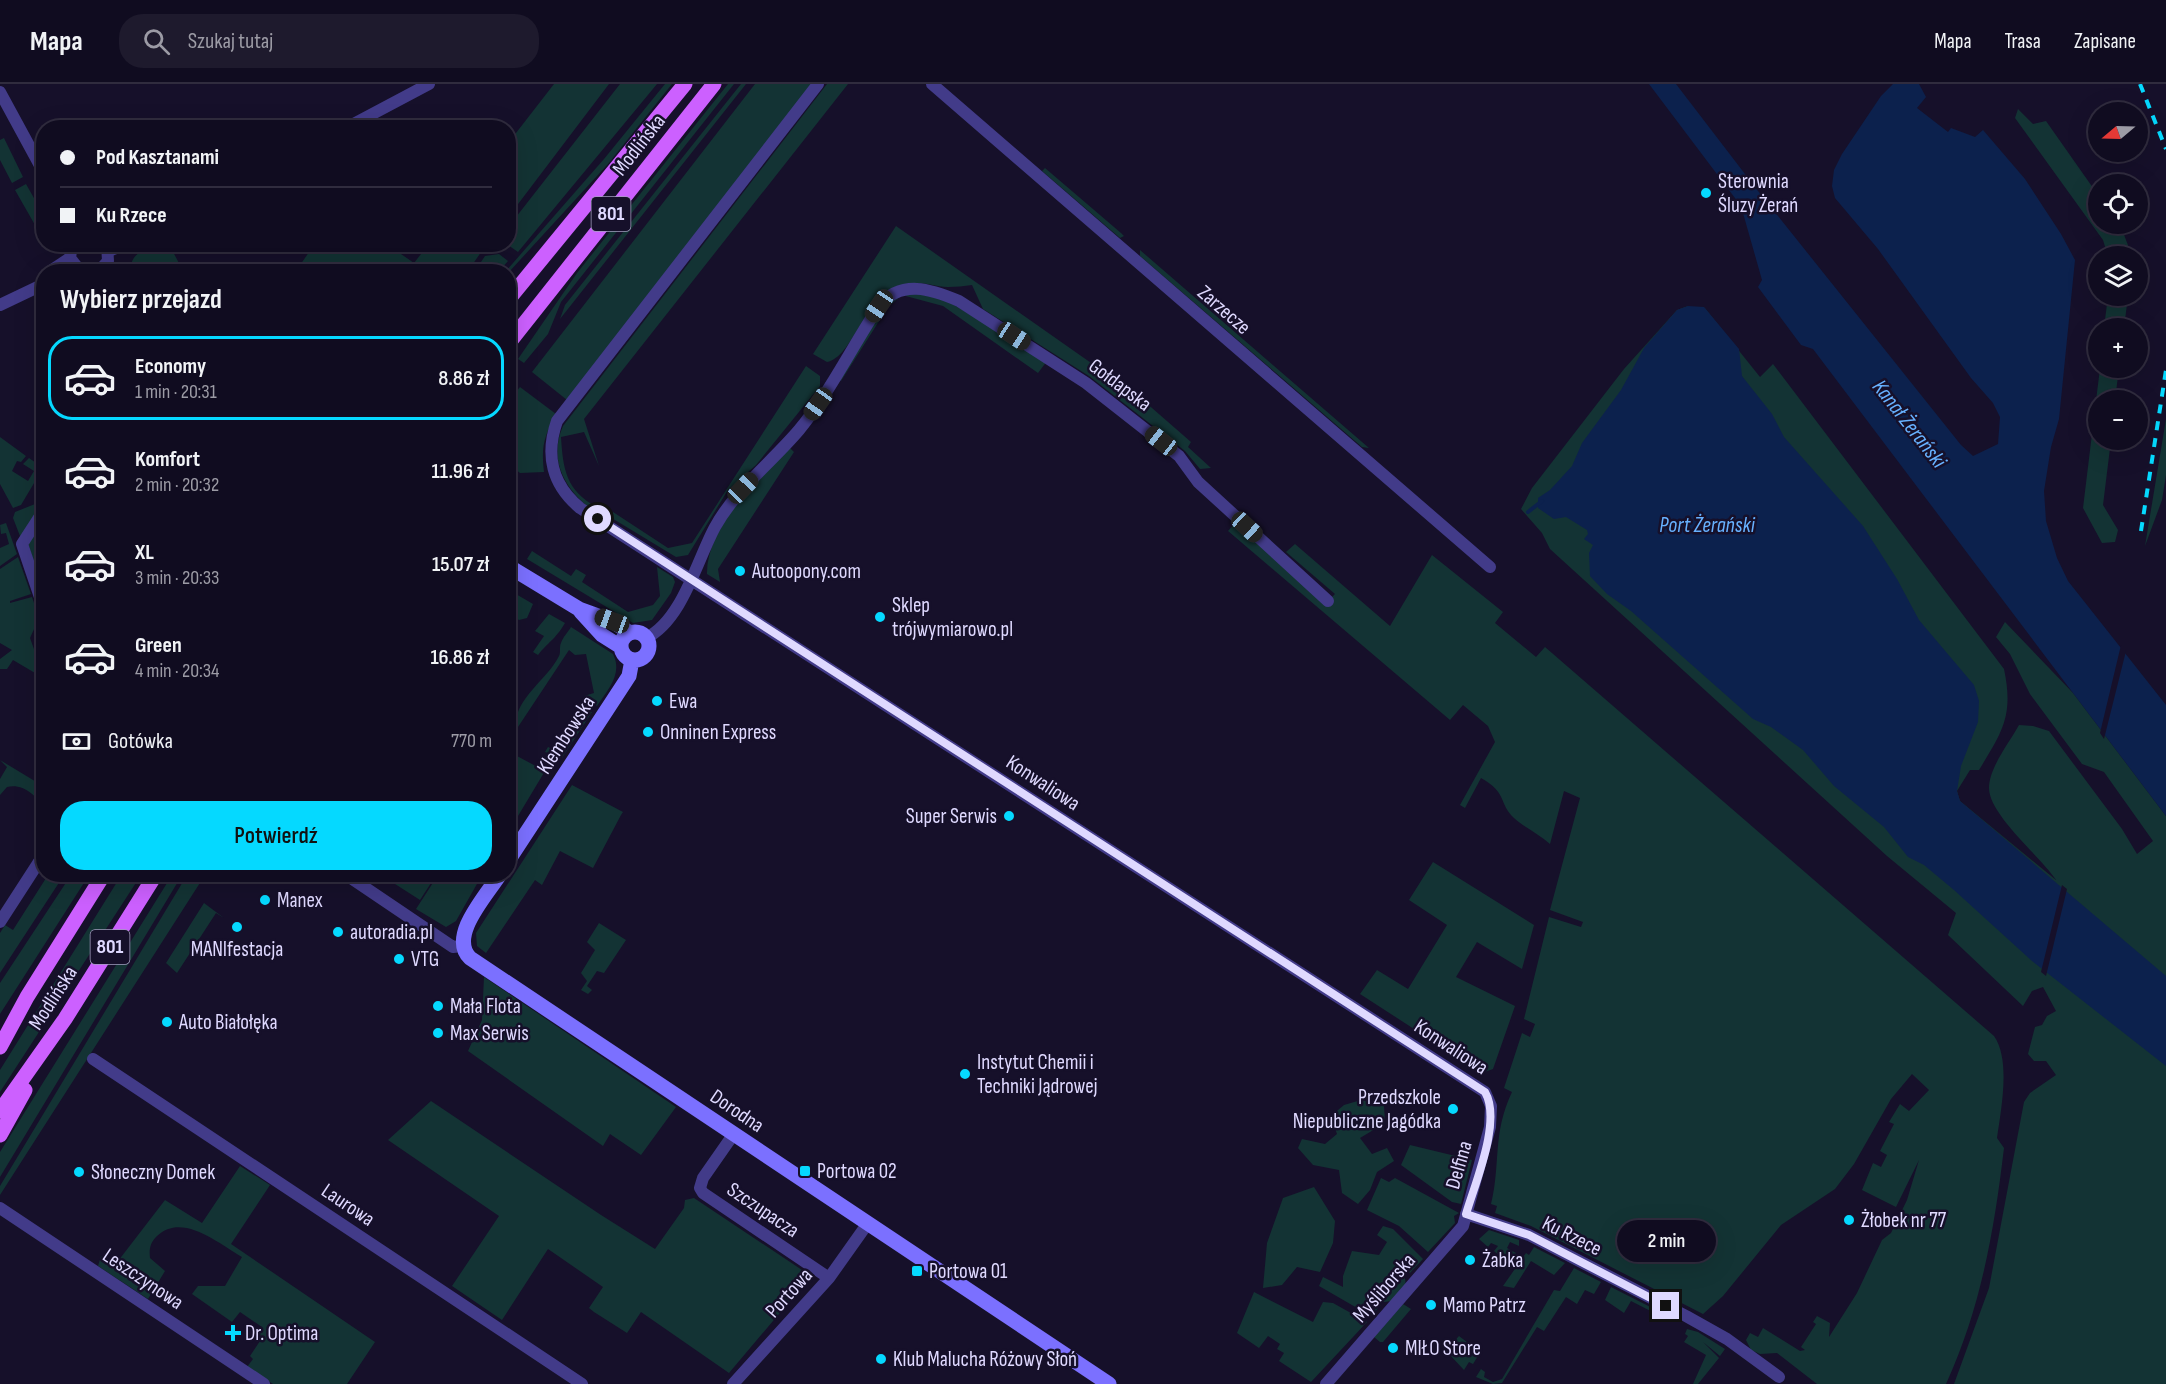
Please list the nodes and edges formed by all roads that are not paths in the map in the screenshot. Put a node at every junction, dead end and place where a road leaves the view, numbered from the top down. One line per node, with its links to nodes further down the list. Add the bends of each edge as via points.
1 (429, 84): 7 (street)
2 (685, 84): 16 (main road, Modlińska / 801)
3 (714, 84): 18 (main road, Modlińska / 801)
4 (818, 84): 22 (street, Konwaliowa, via 557,422 550,447 554,473 569,498)
5 (932, 84): 20 (street, Zarzecze)
6 (0, 92): 8 (street)
7 (361, 120)
8 (36, 158)
9 (71, 252): 10 (street)
10 (70, 258): 11 (street); 12 (street)
11 (61, 264)
12 (73, 264)
13 (36, 284): 15 (street)
14 (36, 287): 15 (street)
15 (30, 289): 17 (street)
16 (516, 290)
17 (0, 305)
18 (516, 334)
19 (36, 522): 23 (street, via 22,544)
20 (1490, 567)
21 (516, 571): 25 (street)
22 (693, 579): 24 (street, Gołdapska, via 704,548 730,502 799,429 886,297 914,288 959,301 1086,383 1179,456 1198,482); 27 (street, via 658,632); 43 (street, Konwaliowa)
23 (36, 585)
24 (1328, 601)
25 (579, 609): 26 (street, via 612,621); 28 (street, via 602,635)
26 (630, 633): 27 (street); 28 (street)
27 (646, 638): 29 (street, via 648,651 639,660)
28 (621, 647): 29 (street)
29 (632, 660): 30 (street, Klembowska, via 625,683)
30 (516, 849)
31 (36, 866): 36 (street)
32 (99, 882): 38 (main road, Modlińska / 801)
33 (151, 882): 39 (main road, Modlińska / 801)
34 (357, 882): 37 (street, Dorodna, via 453,947)
35 (495, 882): 37 (street, via 467,925)
36 (0, 922)
37 (462, 946): 46 (street, Dorodna, via 470,958)
38 (27, 998): 40 (main road); 41 (main road, Modlińska / 801)
39 (65, 1019): 44 (main road, Modlińska / 801); 45 (main road)
40 (0, 1035)
41 (0, 1047)
42 (93, 1059): 53 (street, Laurowa)
43 (1485, 1092): 48 (street, Delfina, via 1491,1107 1490,1127)
44 (0, 1111)
45 (0, 1135)
46 (733, 1135): 49 (street, Dorodna); 50 (street, Szczupacza, via 703,1178 703,1193)
47 (0, 1208): 52 (street, Leszczynowa)
48 (1466, 1214): 51 (street, Ku Rzece, via 1529,1235 1686,1316); 56 (street, Myśliborska, via 1459,1232)
49 (868, 1223): 50 (street, Portowa); 55 (street, Dorodna)
50 (829, 1278): 54 (street, Portowa)
51 (1779, 1377)
52 (264, 1384)
53 (582, 1384)
54 (734, 1384)
55 (1109, 1384)
56 (1326, 1384)

